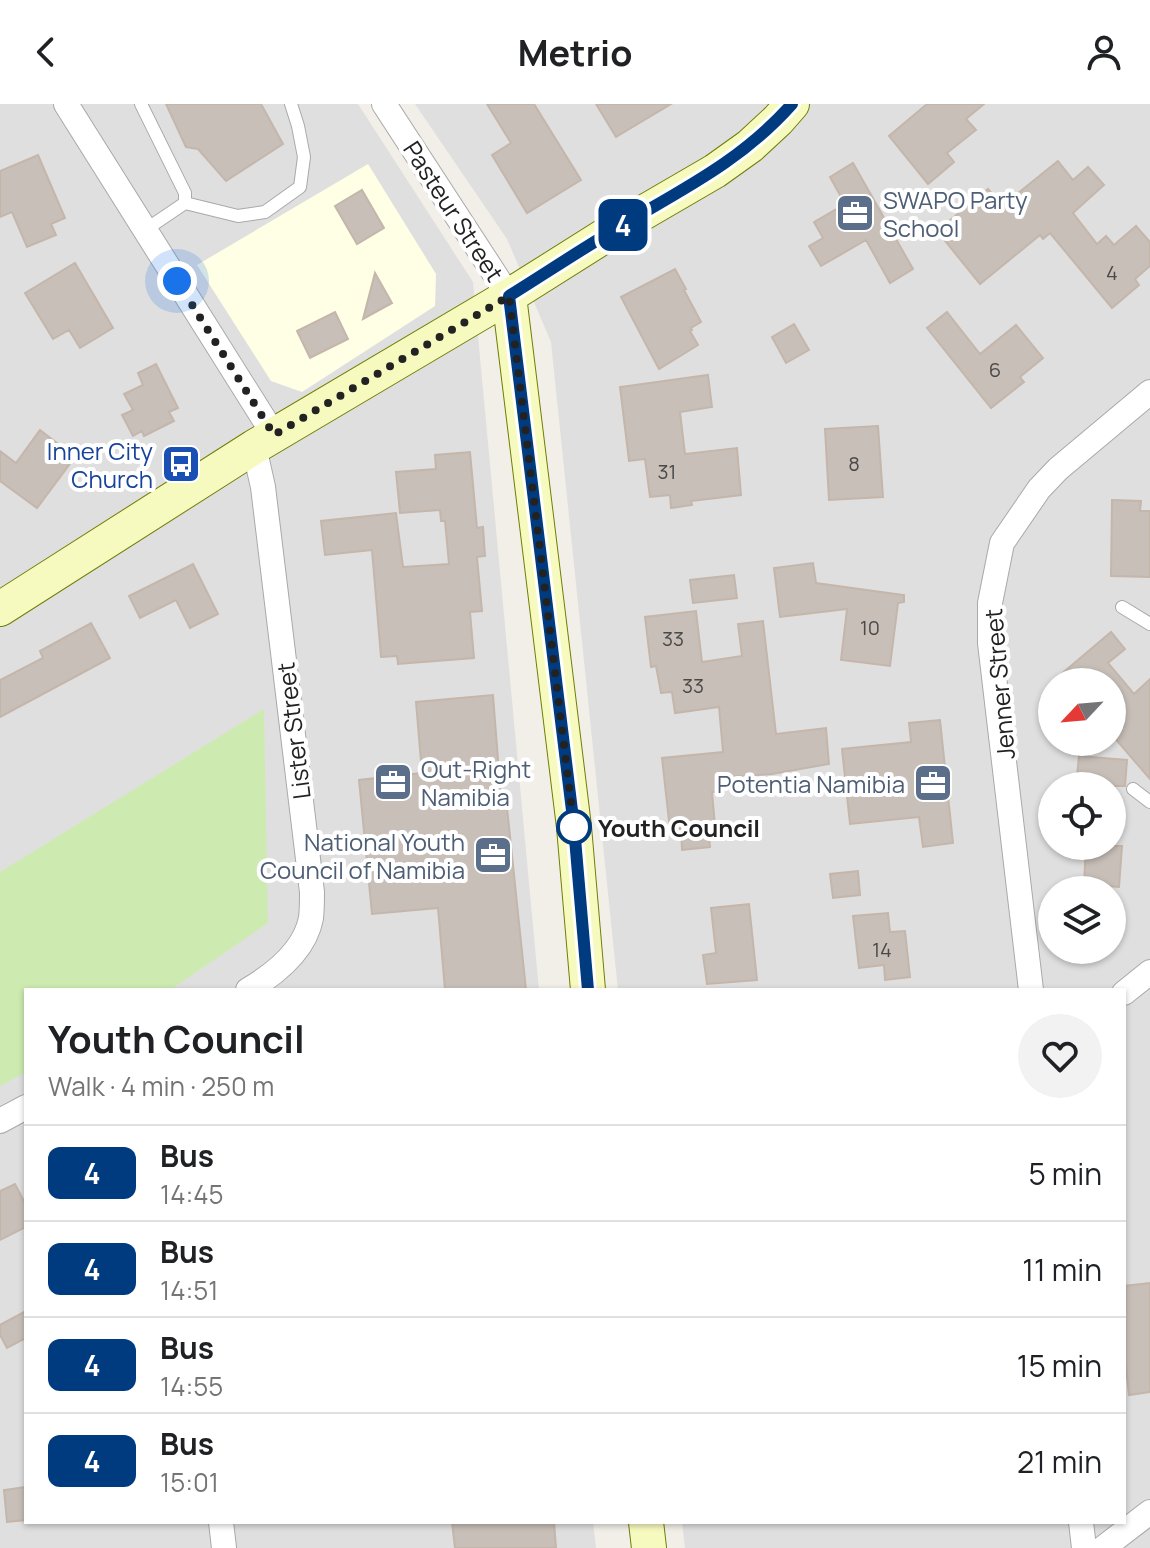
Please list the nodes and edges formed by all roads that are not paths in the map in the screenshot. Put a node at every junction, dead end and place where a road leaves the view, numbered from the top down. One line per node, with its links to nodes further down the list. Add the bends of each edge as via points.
1 (66, 104): 7 (street, Lister Street)
2 (141, 104): 6 (lane, via 185,193)
3 (291, 104): 6 (lane, via 304,157 300,187 265,212 238,216)
4 (384, 104): 8 (street, Pasteur Street)
5 (792, 104): 8 (main road, via 750,146 715,171)
6 (185, 203): 7 (lane)
7 (145, 230): 10 (street, Lister Street)
8 (509, 296): 10 (main road); 18 (main road, Pasteur Street, via 574,827)
9 (1150, 392): 19 (street, Jenner Street, via 1039,489 1002,543 996,567 990,643)
10 (264, 441): 12 (main road); 17 (street, Lister Street, via 263,487 312,892 311,919 303,937 288,960)
11 (1122, 607): 13 (lane)
12 (0, 609)
13 (1150, 624)
14 (1133, 789): 15 (lane)
15 (1150, 802)
16 (1150, 972): 20 (street)
17 (251, 988)
18 (588, 988)
19 (1031, 988)
20 (1126, 991)
21 (24, 1108): 22 (street)
22 (0, 1121)
23 (1150, 1512): 30 (street)
24 (221, 1524): 27 (street)
25 (646, 1524): 28 (main road)
26 (1081, 1524): 29 (street)
27 (224, 1548)
28 (649, 1548)
29 (1084, 1548)
30 (1103, 1548)

